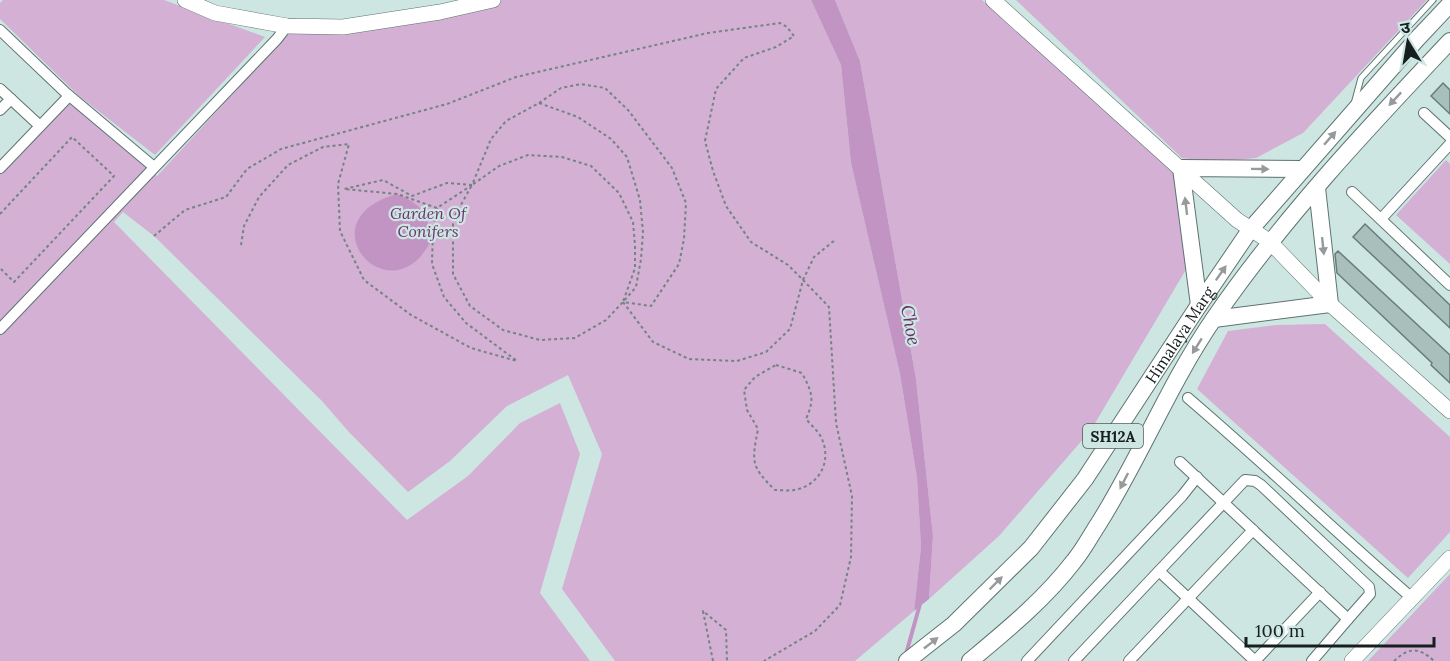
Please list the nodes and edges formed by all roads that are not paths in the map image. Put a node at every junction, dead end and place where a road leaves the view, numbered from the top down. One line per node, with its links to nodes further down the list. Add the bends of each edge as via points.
1 (185, 0): 6 (street, via 215,13)
2 (493, 0): 6 (street, via 344,27)
3 (993, 0): 20 (street)
4 (1433, 0): 14 (lane, via 1361,78)
5 (1450, 4): 14 (main road, Himalaya Marg / SH12A)
6 (287, 26): 18 (street)
7 (0, 30): 10 (street)
8 (1450, 41): 22 (main road, Himalaya Marg / SH12A, one-way to 22)
9 (0, 89): 11 (street)
10 (69, 96): 15 (street); 18 (street)
11 (11, 99): 12 (street); 15 (street)
12 (0, 110)
13 (1424, 113): 16 (street)
14 (1351, 114): 21 (main road, Himalaya Marg / SH12A, one-way to 14)
15 (40, 126): 19 (street)
16 (1450, 137)
17 (1450, 144): 24 (street)
18 (154, 167): 31 (street)
19 (0, 168)
20 (1181, 168): 21 (main road, one-way to 21); 25 (street); 29 (main road, one-way to 20)
21 (1302, 169): 25 (main road, Himalaya Marg / SH12A)
22 (1317, 188): 26 (main road, Himalaya Marg / SH12A); 28 (main road, one-way to 28)
23 (1352, 192): 24 (street)
24 (1380, 219): 27 (street)
25 (1250, 230): 26 (street); 29 (main road, Himalaya Marg / SH12A, one-way to 25)
26 (1269, 241): 28 (street); 30 (main road, Himalaya Marg / SH12A)
27 (1450, 284)
28 (1330, 304): 30 (main road); 33 (street)
29 (1199, 305): 44 (main road, Himalaya Marg / SH12A, one-way to 29, via 954,624 1031,548 1085,479)
30 (1214, 319): 45 (main road, Himalaya Marg / SH12A, one-way to 45, via 1180,373 1119,491 1075,560 1022,618)
31 (0, 329)
32 (1188, 398): 42 (street)
33 (1450, 411)
34 (1180, 462): 35 (street)
35 (1197, 477): 36 (street); 46 (street)
36 (1224, 503): 37 (street); 39 (street); 43 (street, via 1245,480 1255,481 1366,583 1370,594)
37 (1253, 530): 40 (street); 41 (street)
38 (1450, 558): 42 (street)
39 (1159, 571): 41 (street); 47 (street)
40 (1320, 592): 41 (street, via 1255,661); 43 (street)
41 (1188, 598): 48 (street)
42 (1412, 598): 50 (street)
43 (1348, 619): 49 (street)
44 (907, 661)
45 (970, 661)
46 (1027, 661)
47 (1075, 661)
48 (1129, 661)
49 (1312, 661)
50 (1352, 661)

